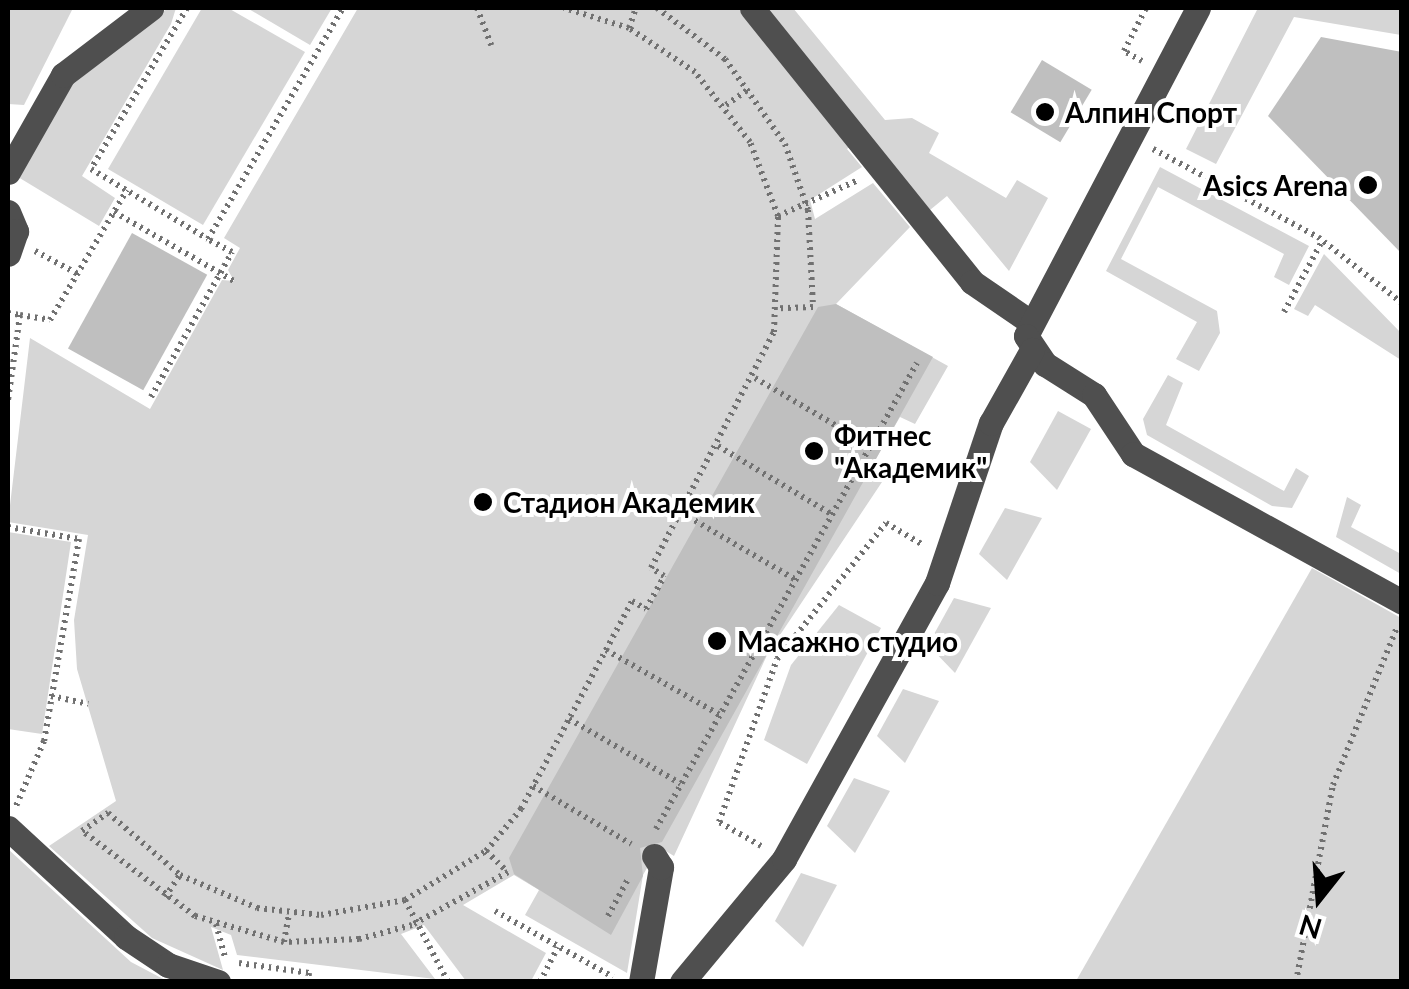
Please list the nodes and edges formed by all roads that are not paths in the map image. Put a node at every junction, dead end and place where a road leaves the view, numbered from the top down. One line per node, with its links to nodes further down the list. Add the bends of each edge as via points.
1 (152, 8): 4 (lane, via 64,75)
2 (752, 8): 7 (lane, via 972,282)
3 (1198, 8): 7 (lane)
4 (8, 172)
5 (8, 212): 6 (lane)
6 (11, 248)
7 (1028, 322): 8 (lane)
8 (1032, 350): 9 (lane, via 1094,394 1132,454); 14 (lane, via 991,424 948,560 784,859)
9 (1402, 602)
10 (8, 828): 12 (lane, via 126,937 168,965)
11 (647, 852): 13 (lane, via 662,867)
12 (218, 982)
13 (640, 982)
14 (682, 982)

